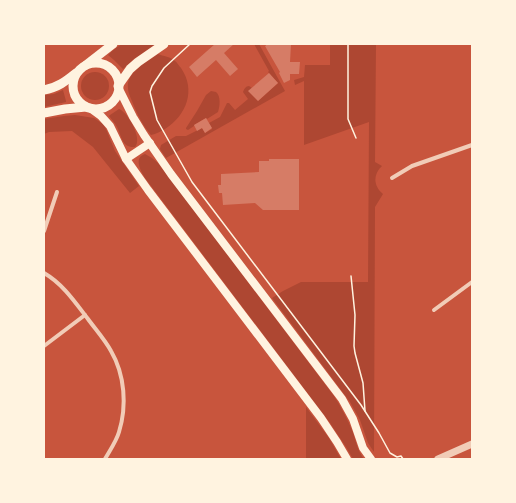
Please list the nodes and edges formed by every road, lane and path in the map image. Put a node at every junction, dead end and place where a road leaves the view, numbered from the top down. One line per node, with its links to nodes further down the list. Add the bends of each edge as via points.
1 (113, 44): 5 (main road)
2 (164, 44): 6 (main road, via 130,69)
3 (190, 44): 23 (path, via 168,64 152,86 150,92 157,120 192,182)
4 (348, 44): 10 (path, via 348,119)
5 (82, 68): 6 (main road, via 92,63 107,66 117,78); 7 (main road, via 58,86); 8 (main road, via 75,76 73,90 80,103)
6 (118, 86): 8 (main road, via 117,93 109,104 97,109); 11 (main road)
7 (44, 90)
8 (88, 107): 9 (main road); 13 (main road, via 110,126)
9 (44, 114)
10 (356, 138)
11 (150, 144): 13 (main road); 28 (main road, via 342,399 353,419 363,448)
12 (472, 145): 14 (street, via 412,166)
13 (126, 159): 27 (main road, via 321,418)
14 (392, 178)
15 (57, 192): 16 (street)
16 (44, 231)
17 (44, 273): 21 (street, via 60,285)
18 (351, 276): 23 (path, via 355,315 354,346 364,383)
19 (472, 282): 20 (street)
20 (434, 310)
21 (85, 315): 22 (street); 26 (street, via 113,354 123,389 123,418 113,446)
22 (44, 346)
23 (365, 411): 29 (path, via 390,453)
24 (472, 444): 25 (street)
25 (441, 458): 30 (street)
26 (105, 459)
27 (347, 459)
28 (371, 459)
29 (403, 459)
30 (432, 459)

